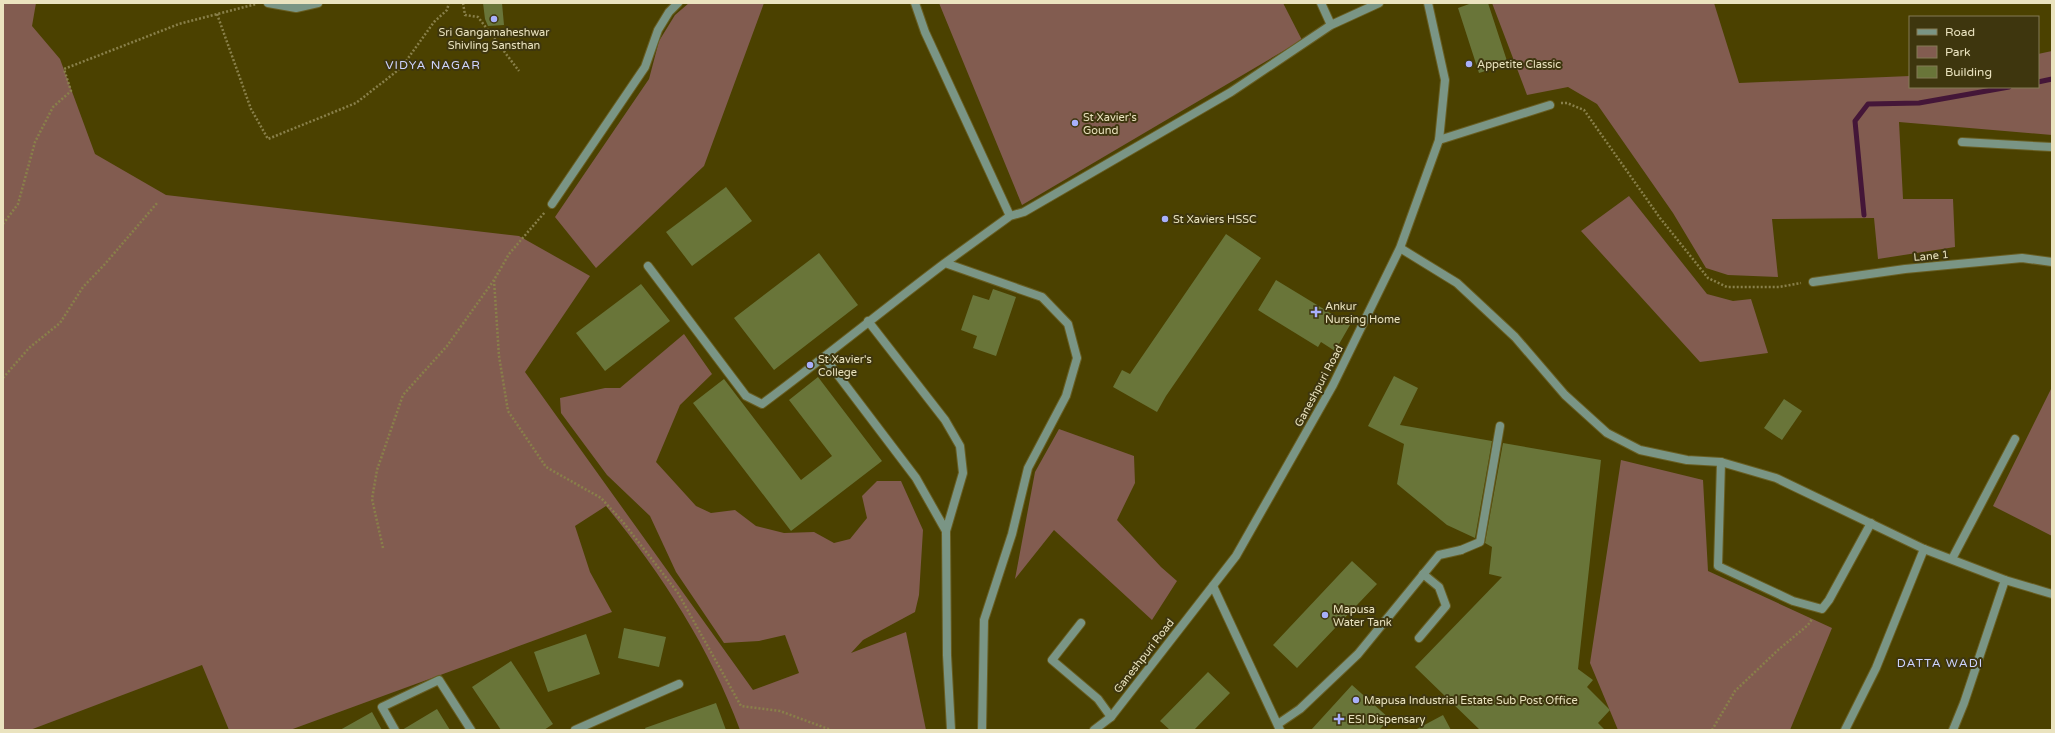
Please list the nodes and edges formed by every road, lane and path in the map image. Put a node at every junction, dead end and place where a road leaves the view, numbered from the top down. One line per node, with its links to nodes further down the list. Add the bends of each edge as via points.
1 (260, 3): 11 (path)
2 (268, 3): 3 (street, via 296,8)
3 (318, 3)
4 (449, 3): 11 (path, via 447,10 434,22 401,68 356,103 268,139 251,109)
5 (463, 3): 13 (path, via 465,15 478,17)
6 (678, 3): 19 (street, via 658,30 645,67)
7 (915, 3): 20 (street, via 925,32)
8 (1321, 3): 12 (street)
9 (1378, 3): 12 (street)
10 (1428, 3): 15 (street, Ganeshpuri Road, via 1445,80)
11 (217, 14): 21 (path, via 179,24 64,69 71,91 53,107 35,142 18,204)
12 (1331, 26): 20 (street, via 1231,92 1024,212)
13 (519, 71)
14 (1550, 105): 15 (street); 27 (path, via 1567,103 1584,110 1660,218 1708,278 1727,287 1779,287)
15 (1439, 140): 22 (street, Ganeshpuri Road)
16 (1962, 142): 17 (street)
17 (2052, 147)
18 (158, 202): 30 (path, via 82,287 60,323 29,348)
19 (552, 204): 26 (path, via 509,254)
20 (1010, 216): 24 (street)
21 (3, 224)
22 (1400, 248): 33 (street, via 1456,283 1515,337 1565,395 1607,433 1640,450 1687,460); 41 (street, Ganeshpuri Road, via 1333,385 1236,556)
23 (2052, 262): 27 (street, Lane 1, via 2022,258 1905,269)
24 (945, 263): 28 (street); 54 (street, via 1042,297 1068,324 1077,358 1066,396 1028,468 1012,534 984,620)
25 (648, 266): 29 (street, via 746,396 762,404)
26 (494, 280): 36 (path, via 447,346 403,395 377,470 372,499); 52 (path, via 499,356 508,411 546,467 601,498 623,522 678,593 742,706 780,711)
27 (1813, 282)
28 (868, 321): 29 (street); 35 (street, via 945,420 960,446 963,473)
29 (825, 358): 35 (street, via 916,478)
30 (3, 378)
31 (1500, 426): 39 (street, via 1480,542 1461,550 1438,555)
32 (2014, 439): 38 (street)
33 (1721, 462): 34 (street, via 1776,478); 43 (street, via 1718,566)
34 (1871, 523): 37 (street); 43 (street, via 1829,600)
35 (946, 531): 53 (street, via 947,655)
36 (383, 548)
37 (1924, 549): 38 (street); 57 (street, via 1876,668)
38 (1952, 559): 40 (street)
39 (1423, 574): 45 (street, via 1439,587 1446,606); 48 (street, via 1358,654)
40 (2005, 580): 42 (street); 58 (street)
41 (1213, 586): 47 (street, Ganeshpuri Road); 48 (street)
42 (2052, 594)
43 (1818, 610): 56 (path, via 1808,625 1735,691)
44 (1081, 623): 47 (street, via 1052,660 1098,699)
45 (1419, 638)
46 (679, 684): 51 (street)
47 (1111, 717): 55 (street, Ganeshpuri Road)
48 (1279, 727)
49 (395, 730): 50 (street, via 382,707 439,680)
50 (471, 730)
51 (576, 730)
52 (831, 730)
53 (951, 730)
54 (982, 730)
55 (1094, 730)
56 (1712, 730)
57 (1846, 730)
58 (1953, 730)

